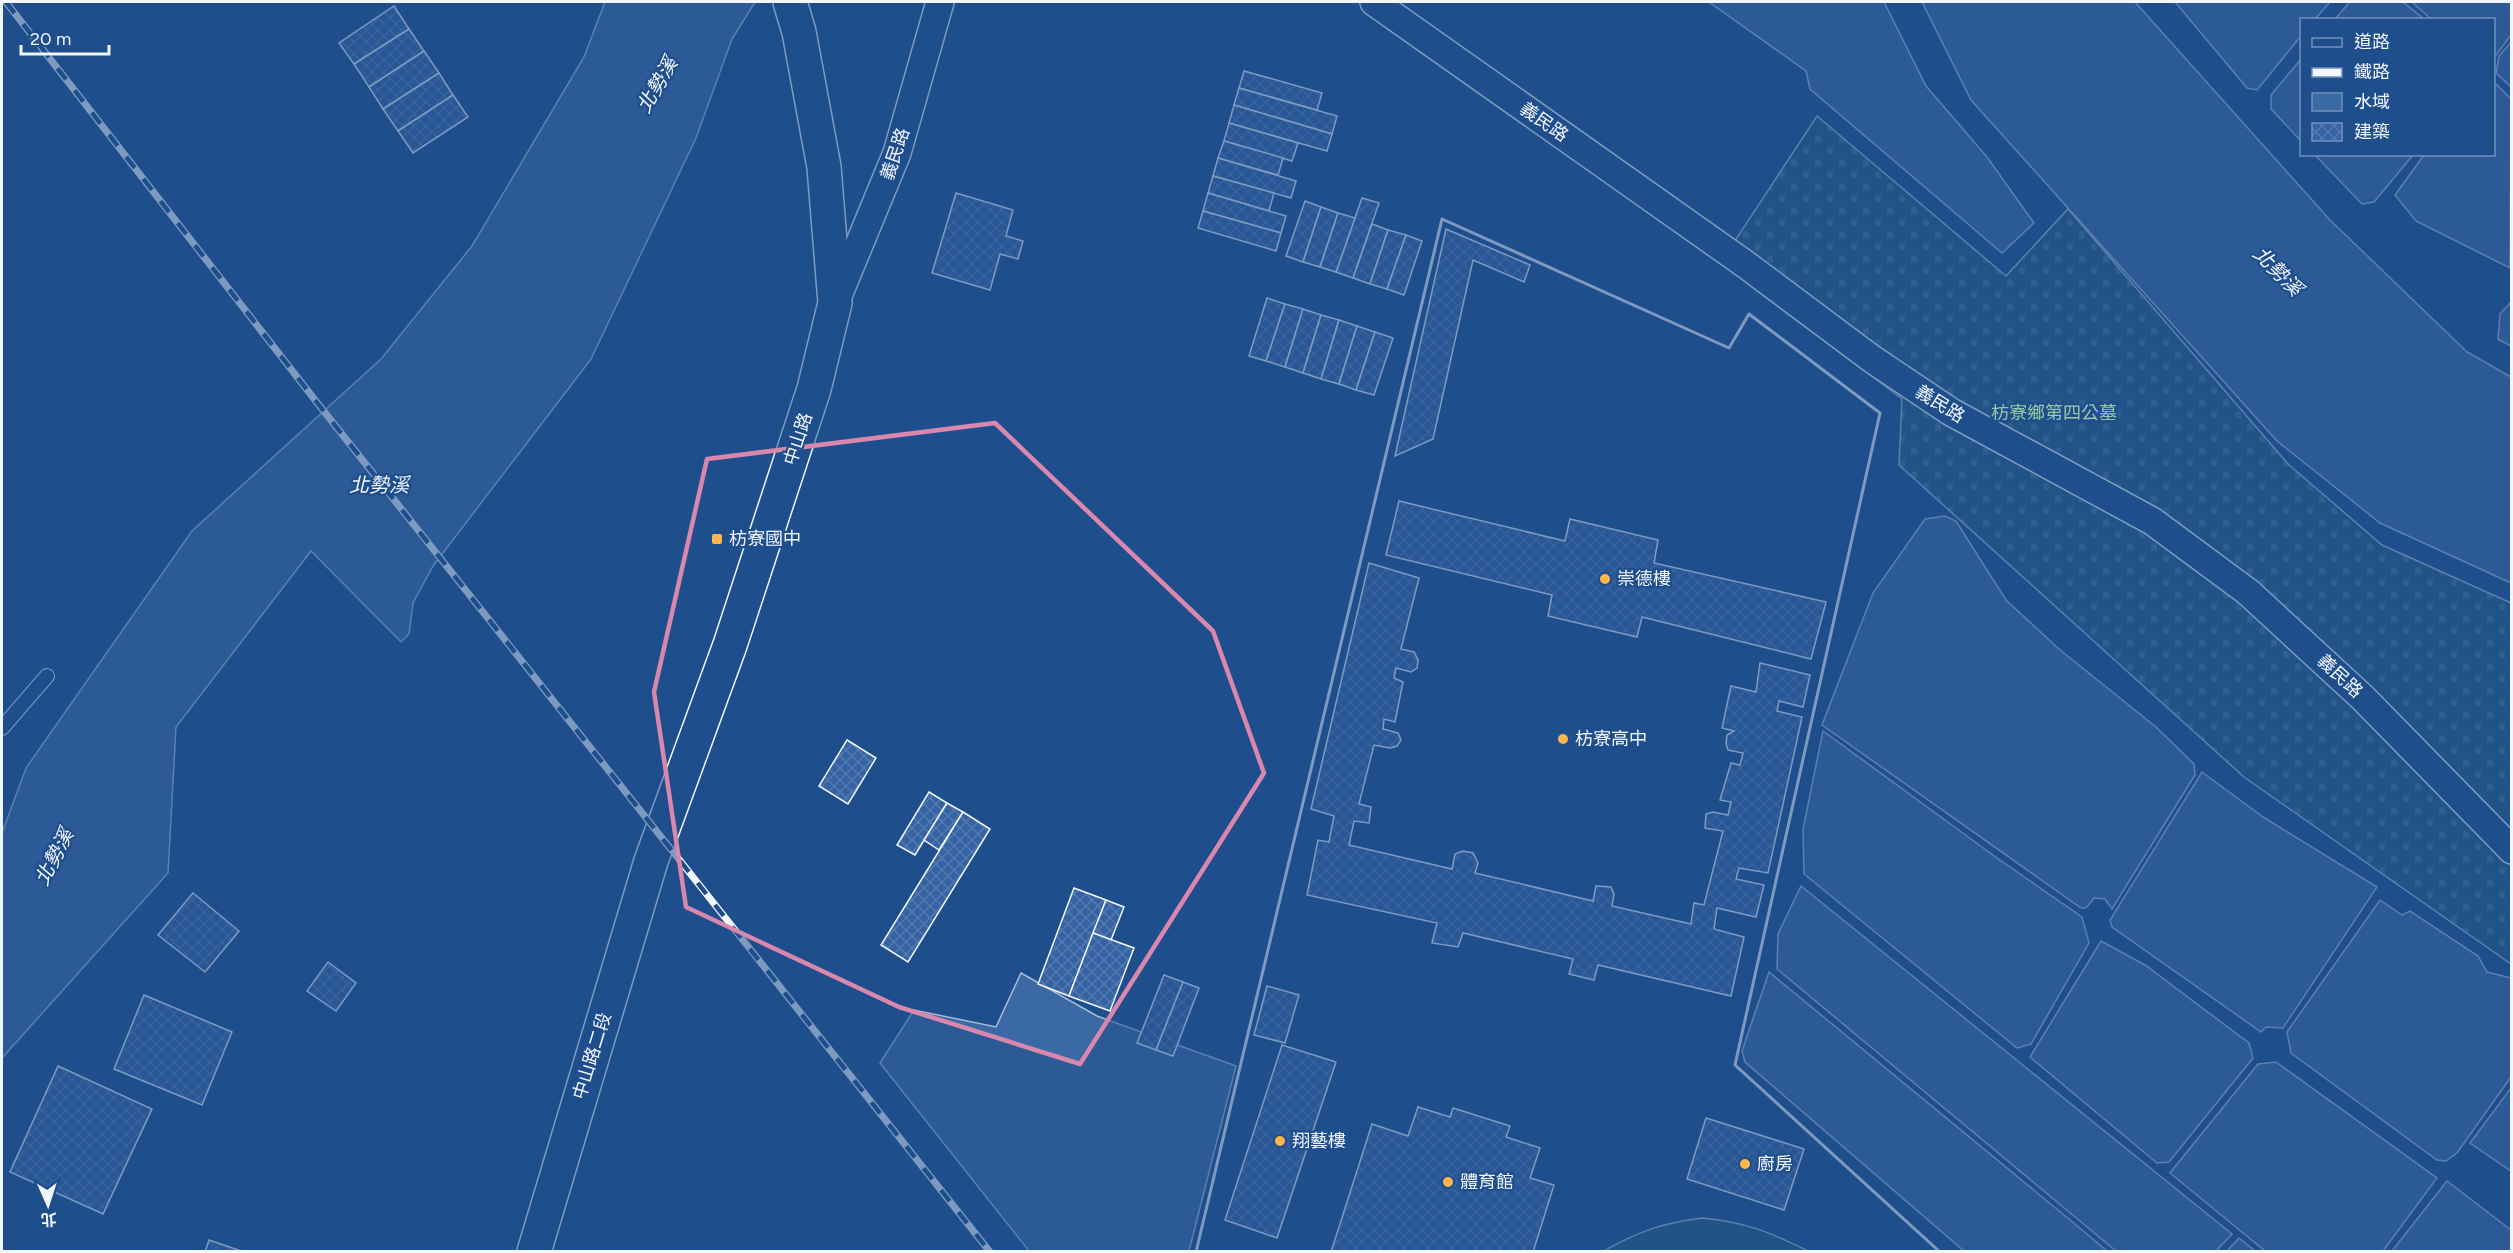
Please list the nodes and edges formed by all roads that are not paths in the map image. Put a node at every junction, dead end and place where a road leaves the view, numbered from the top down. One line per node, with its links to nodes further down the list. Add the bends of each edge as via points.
1 (790, 2): 4 (street, 中山路, via 824,167)
2 (940, 2): 4 (street, 義民路, via 897,153)
3 (1374, 2): 7 (street, 義民路, via 1745,264 1872,359 1951,412 2152,521 2248,592 2363,698)
4 (835, 303): 8 (street, 中山路, via 814,390 730,645)
5 (47, 676): 6 (lane)
6 (2, 728)
7 (2511, 850)
8 (651, 861): 9 (street, 中山路二段)
9 (534, 1251)

